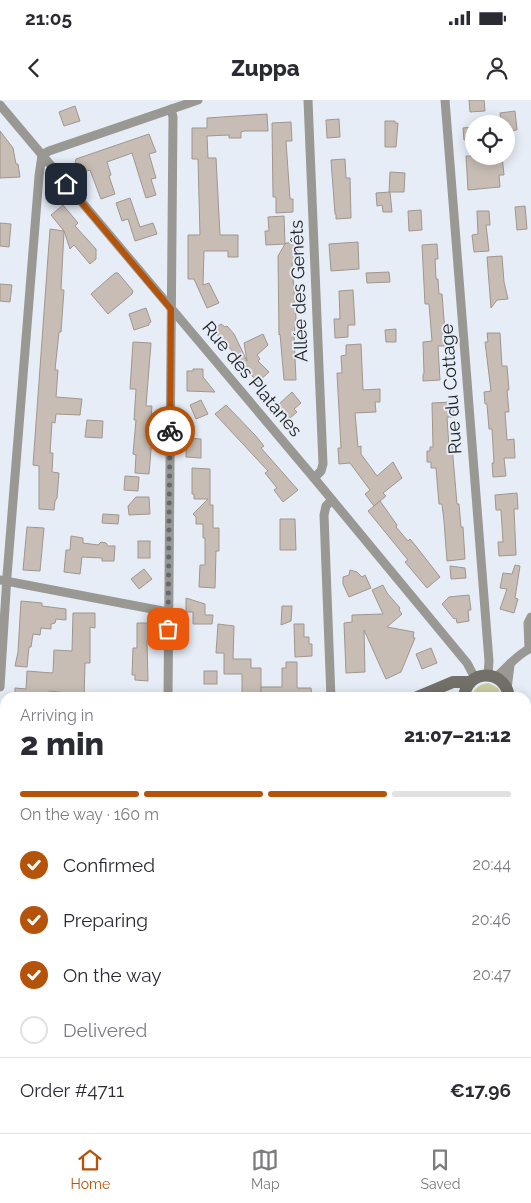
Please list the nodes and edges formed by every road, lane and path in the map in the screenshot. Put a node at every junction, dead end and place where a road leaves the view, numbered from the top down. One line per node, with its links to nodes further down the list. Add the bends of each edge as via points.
1 (198, 100): 5 (street)
2 (308, 100): 8 (street, Allée des Genêts, via 322,464)
3 (445, 100): 15 (street, Rue du Cottage, via 489,661)
4 (0, 106): 6 (street, Rue des Platanes)
5 (171, 109): 6 (street); 7 (street)
6 (42, 155): 7 (street, Rue des Platanes); 10 (street)
7 (171, 309): 8 (street, Rue des Platanes); 11 (street)
8 (314, 478): 9 (street, Rue des Platanes)
9 (332, 500): 15 (street, Rue des Platanes); 18 (street, via 324,515)
10 (3, 581): 11 (street); 16 (street)
11 (168, 612): 17 (street)
12 (531, 617): 13 (street, via 528,623)
13 (530, 648): 14 (street)
14 (510, 665): 15 (street); 22 (street)
15 (482, 678): 19 (main road, via 452,682); 20 (main road, via 466,688); 21 (main road, via 504,683)
16 (0, 687)
17 (168, 692)
18 (331, 692)
19 (428, 692)
20 (465, 692)
21 (508, 692)
22 (508, 692)

